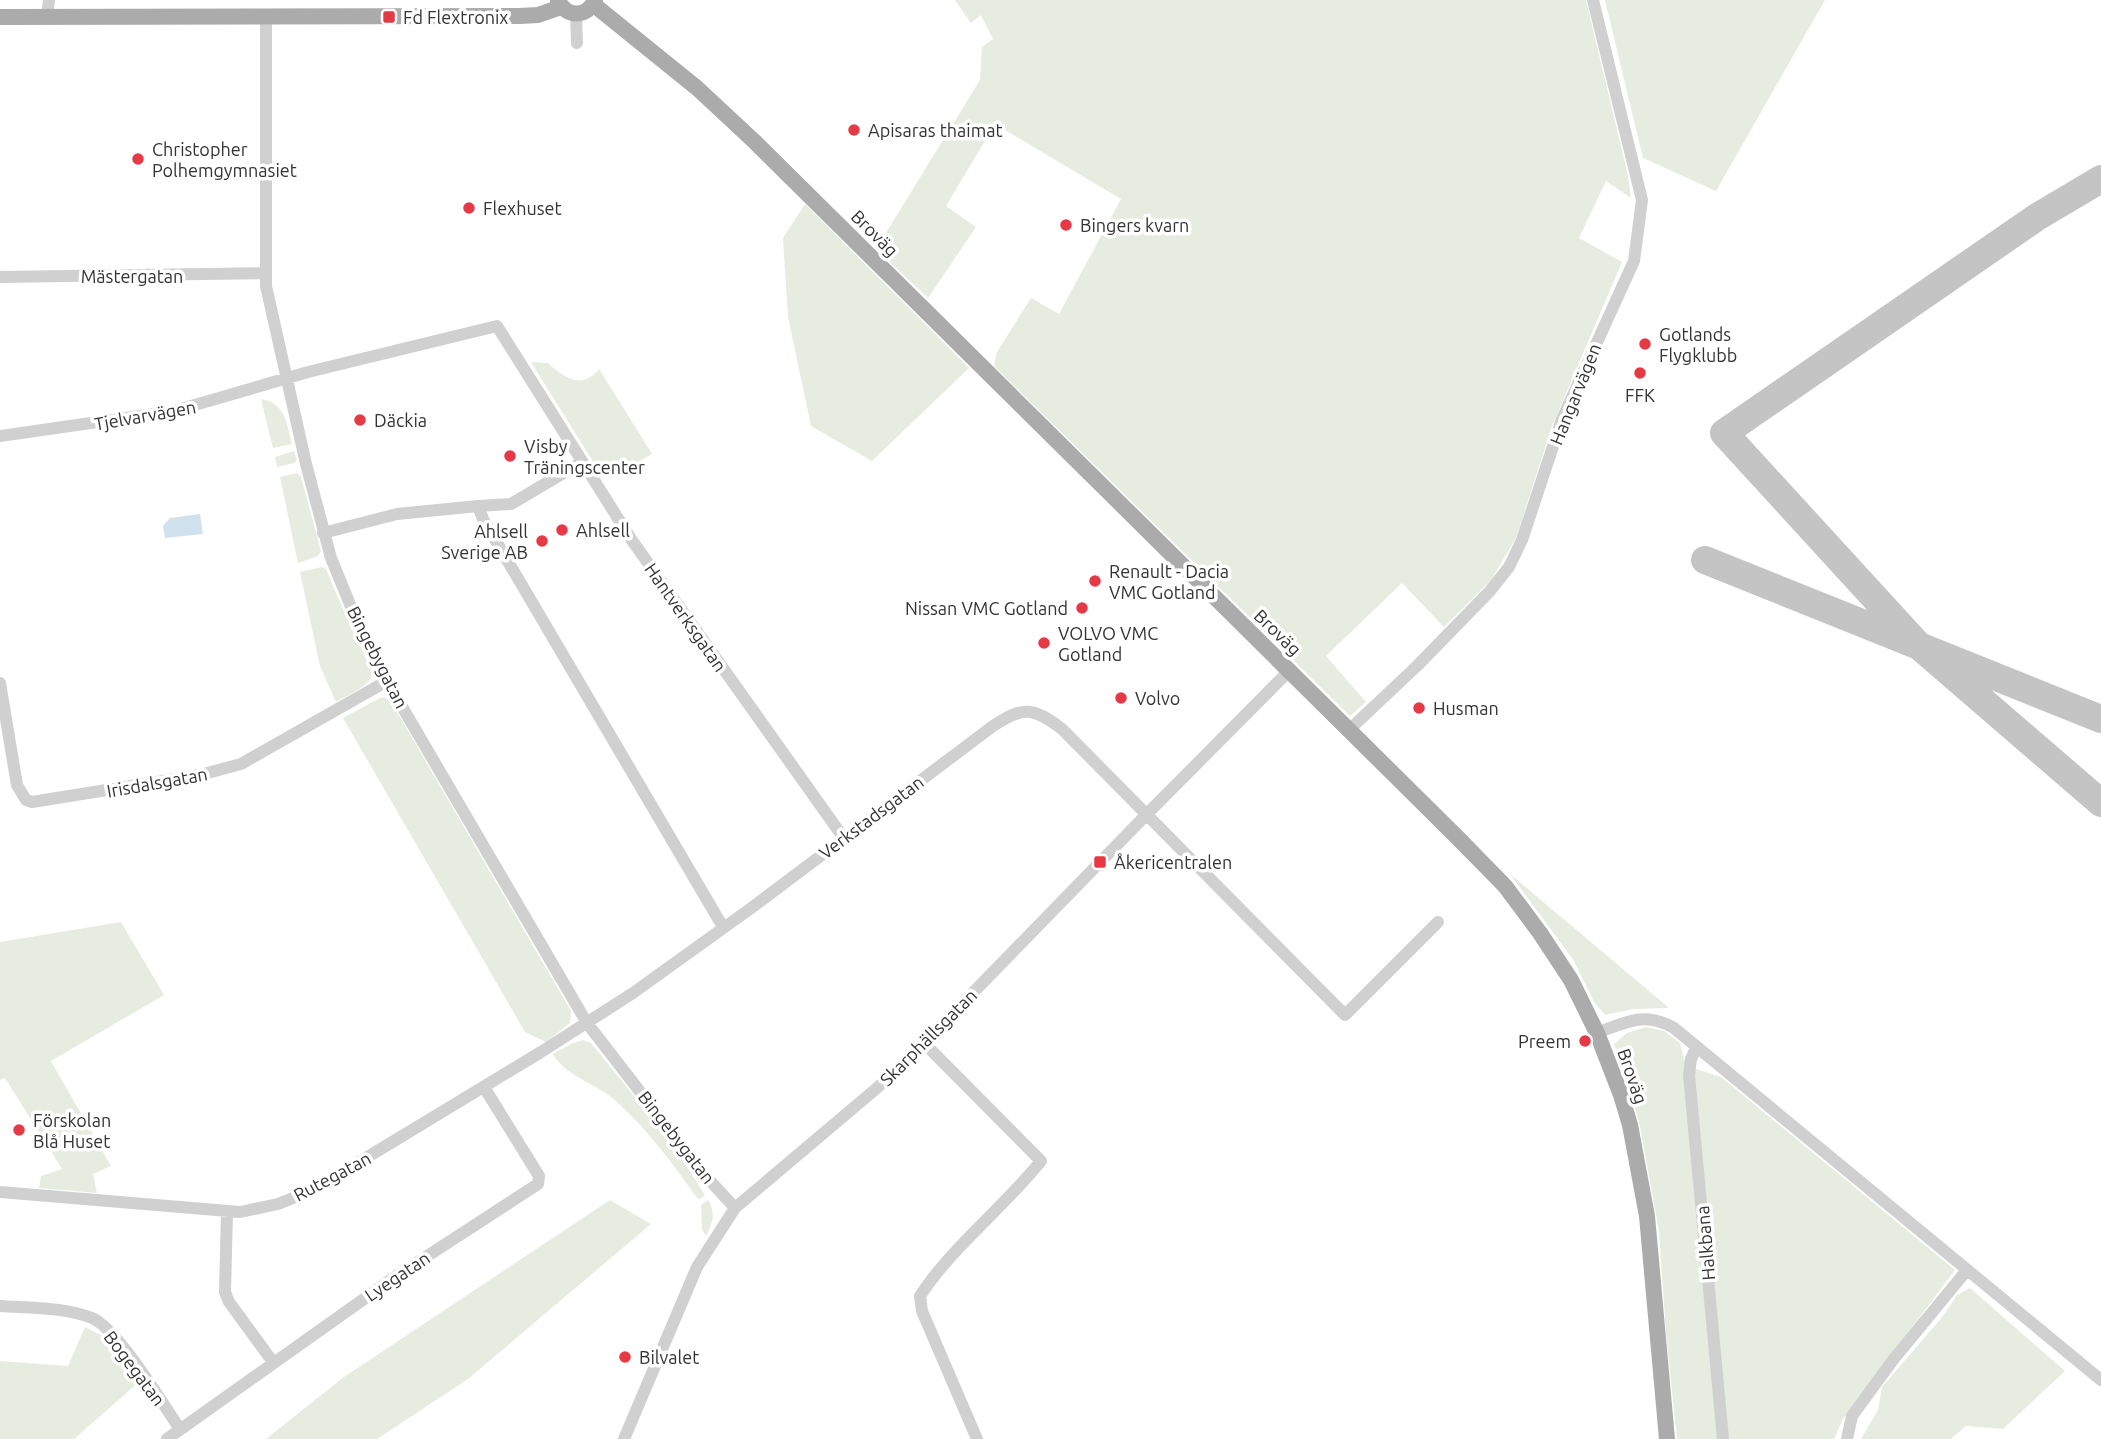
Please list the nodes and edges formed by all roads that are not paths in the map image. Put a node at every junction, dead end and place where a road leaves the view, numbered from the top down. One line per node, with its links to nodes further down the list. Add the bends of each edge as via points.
1 (1593, 0): 18 (street, Hangarvägen, via 1642,200 1634,261 1562,419 1509,567 1417,666)
2 (594, 2): 3 (main road, via 585,12); 15 (main road, Broväg, via 755,142)
3 (565, 7): 6 (main road, via 519,16); 7 (street)
4 (48, 8): 5 (main road); 6 (main road)
5 (0, 17)
6 (266, 17): 8 (street, Bingebygatan)
7 (577, 43)
8 (265, 273): 9 (street, Mästergatan); 10 (street, Bingebygatan)
9 (0, 277)
10 (286, 379): 11 (street, Tjelvarvägen, via 159,415); 12 (street, Hantverksgatan, via 497,326); 14 (street, Bingebygatan)
11 (0, 436)
12 (582, 462): 13 (street, via 510,504); 20 (street, Hantverksgatan, via 638,550)
13 (478, 506): 14 (street, via 397,514); 22 (street)
14 (323, 533): 16 (street, Bingebygatan, via 348,601)
15 (1290, 670): 18 (main road, Broväg); 19 (street, Skarphällsgatan)
16 (387, 681): 17 (street, Irisdalsgatan, via 241,764 32,802 17,785); 23 (street, Bingebygatan)
17 (0, 683)
18 (1350, 729): 24 (main road, Broväg, via 1505,887 1558,959)
19 (1147, 814): 20 (street, Verkstadsgatan, via 1062,729 1044,715 1017,711); 21 (street, Verkstadsgatan, via 1345,1015); 25 (street, Skarphällsgatan)
20 (843, 837): 22 (street, Verkstadsgatan)
21 (1438, 922)
22 (723, 927): 23 (street, Verkstadsgatan)
23 (587, 1023): 27 (street, Rutegatan); 29 (street, Bingebygatan)
24 (1597, 1033): 26 (street, via 1631,1021 1655,1019 1674,1028); 39 (main road, Broväg, via 1637,1155 1647,1216)
25 (924, 1043): 29 (street, Skarphällsgatan, via 869,1096); 38 (street, via 1041,1161 943,1265 920,1296 922,1311)
26 (1696, 1048): 31 (street); 40 (street, Halkbana, via 1689,1075)
27 (484, 1087): 30 (street, Rutegatan, via 313,1190 278,1204); 33 (street, Lyegatan, via 540,1176 538,1184)
28 (0, 1192): 30 (street, Rutegatan)
29 (735, 1208): 37 (street, Skarphällsgatan, via 698,1267)
30 (227, 1211): 33 (street, via 225,1292)
31 (1967, 1270): 34 (street); 41 (street, via 1852,1416)
32 (0, 1306): 35 (street, Bogegatan, via 61,1310 99,1322 115,1336)
33 (273, 1362): 35 (street, Lyegatan)
34 (2101, 1380)
35 (180, 1429): 36 (street, Lyegatan)
36 (167, 1439)
37 (624, 1439)
38 (977, 1439)
39 (1667, 1439)
40 (1723, 1439)
41 (1847, 1439)

